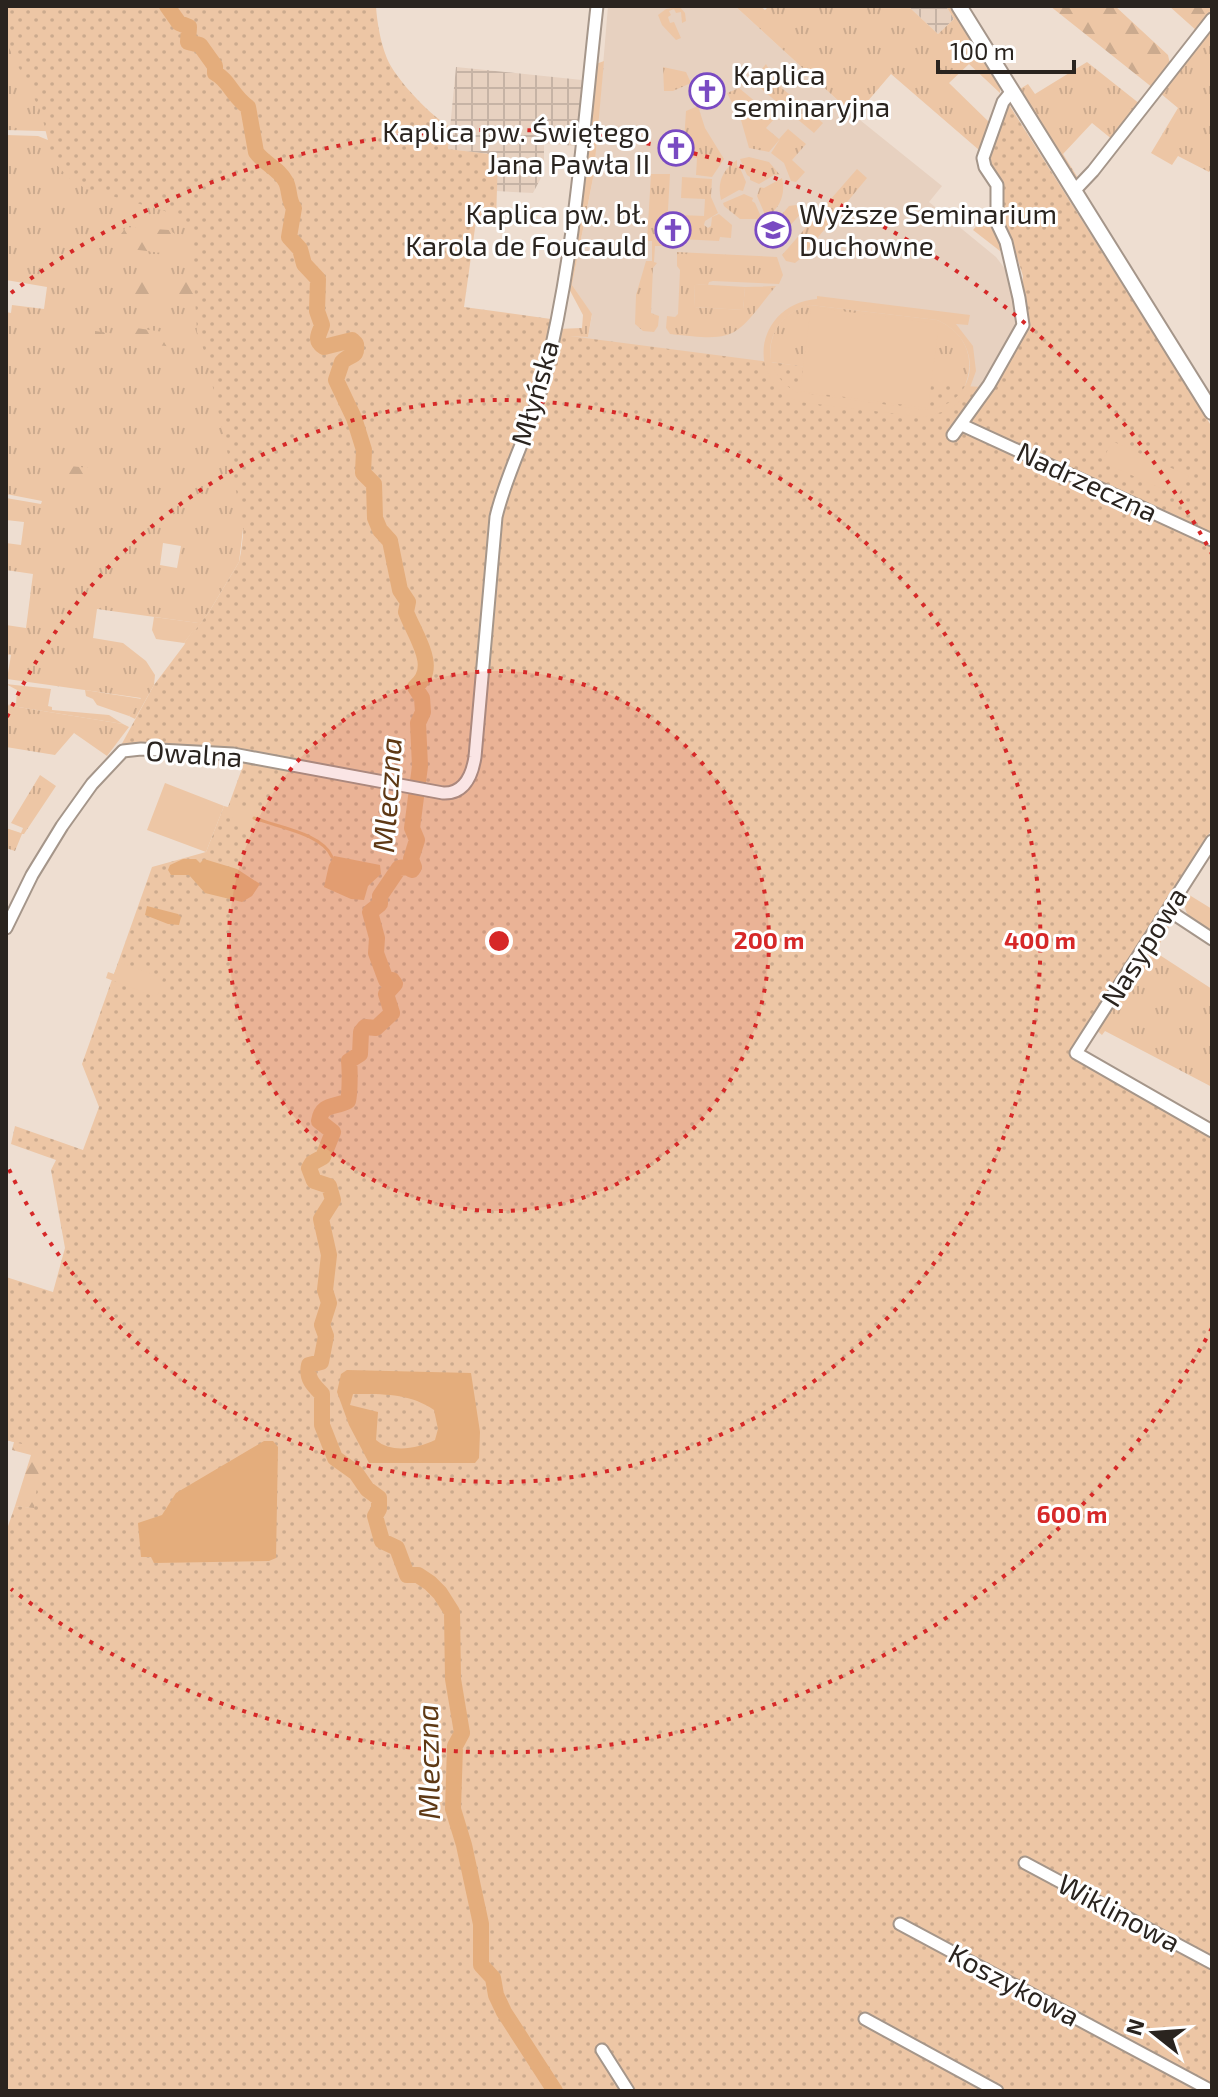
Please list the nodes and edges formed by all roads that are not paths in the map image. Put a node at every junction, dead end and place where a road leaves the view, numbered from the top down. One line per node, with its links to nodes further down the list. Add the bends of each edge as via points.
1 (597, 6): 10 (street, Młyńska, via 576,222 544,380 496,517)
2 (959, 6): 4 (street)
3 (1212, 19): 5 (street)
4 (1012, 91): 5 (street); 7 (street, via 983,158 997,185 997,223 1006,242 1023,325)
5 (1075, 190): 6 (street)
6 (1212, 412)
7 (962, 425): 8 (street); 9 (street, Nadrzeczna)
8 (953, 435)
9 (1212, 540)
10 (469, 779): 13 (street, Owalna, via 455,792 425,791 233,754 123,751 62,826)
11 (1212, 841): 12 (street, Nasypowa)
12 (1168, 910): 14 (street); 15 (street, Nasypowa, via 1076,1053)
13 (6, 928)
14 (1212, 939)
15 (1212, 1131)
16 (1025, 1863): 18 (street, Wiklinowa)
17 (900, 1924): 23 (street, Koszykowa)
18 (1212, 1963)
19 (865, 2019): 22 (street)
20 (602, 2050): 21 (street)
21 (628, 2091)
22 (997, 2091)
23 (1212, 2091)

